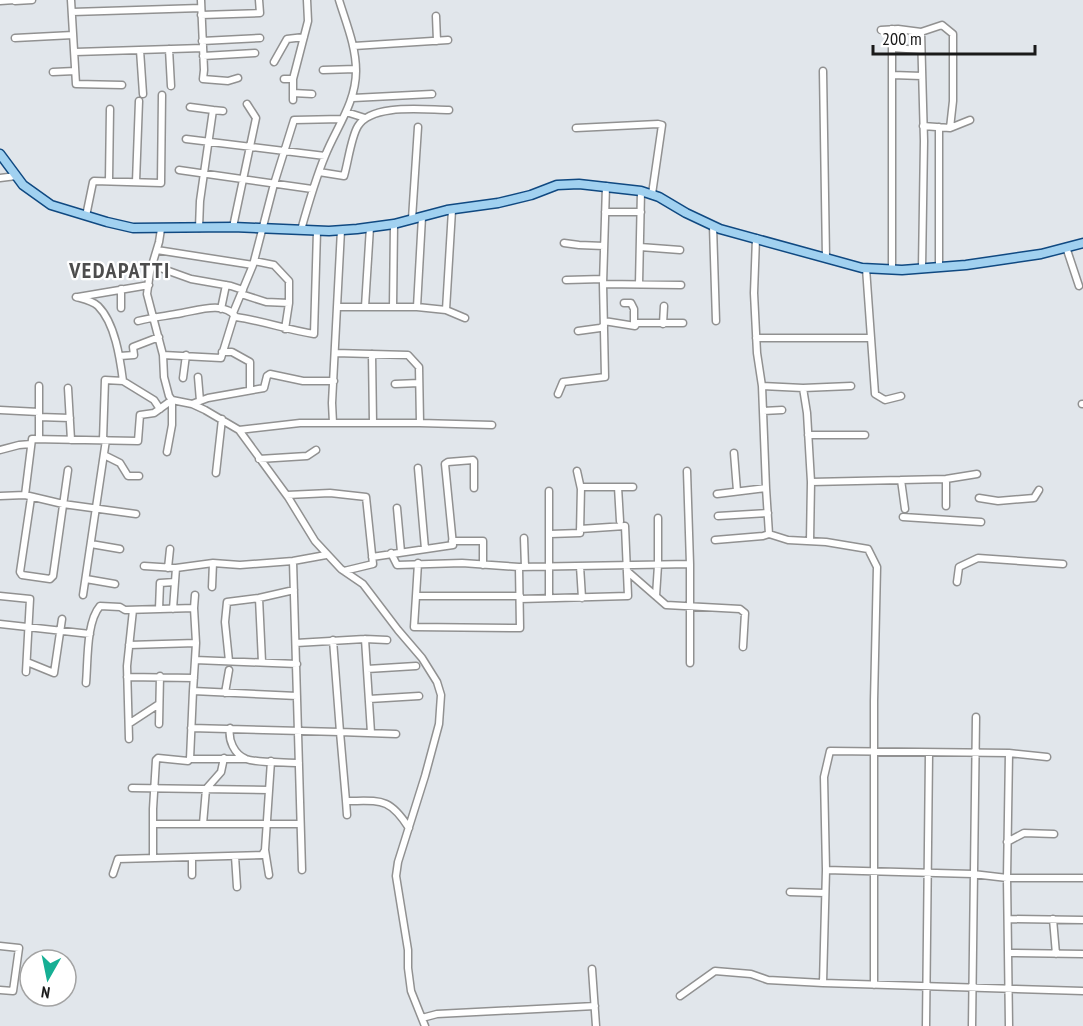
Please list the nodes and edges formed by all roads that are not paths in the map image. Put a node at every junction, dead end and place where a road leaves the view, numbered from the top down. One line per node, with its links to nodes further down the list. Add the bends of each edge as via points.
1 (32, 0): 7 (street)
2 (71, 0): 9 (street)
3 (201, 0): 10 (street)
4 (259, 0): 10 (street, via 260,13)
5 (306, 0): 16 (street, via 308,21)
6 (339, 0): 23 (street)
7 (15, 1): 8 (street)
8 (0, 2)
9 (72, 12): 10 (street); 15 (street)
10 (201, 12): 22 (street)
11 (436, 16): 21 (street)
12 (892, 29): 13 (street); 14 (street); 24 (street)
13 (881, 30)
14 (921, 32): 27 (street); 65 (street, via 942,25 953,34)
15 (74, 35): 17 (street); 28 (street)
16 (304, 37): 32 (street, via 286,39); 42 (street)
17 (15, 38)
18 (260, 38): 19 (street)
19 (226, 40): 22 (street); 30 (street)
20 (448, 40): 21 (street)
21 (437, 41): 23 (street)
22 (203, 45): 26 (street); 31 (street)
23 (354, 46): 33 (street)
24 (892, 48): 27 (street); 38 (street)
25 (140, 50): 26 (street); 28 (street); 45 (street)
26 (169, 50): 44 (street)
27 (921, 50): 39 (street)
28 (75, 52): 35 (street)
29 (255, 53): 30 (street)
30 (226, 55): 31 (street)
31 (203, 56): 40 (street, via 203,79)
32 (274, 62)
33 (356, 69): 34 (street); 49 (street)
34 (323, 70)
35 (75, 71): 37 (street); 43 (street, via 77,85)
36 (823, 71): 109 (street)
37 (53, 72)
38 (892, 75): 39 (street); 115 (street)
39 (921, 75): 61 (street)
40 (238, 78)
41 (284, 78): 42 (street)
42 (293, 79): 46 (street, via 292,96)
43 (123, 85)
44 (171, 86)
45 (143, 94)
46 (312, 94)
47 (432, 94): 49 (street)
48 (162, 95): 79 (street, via 161,183)
49 (353, 98): 57 (street)
50 (139, 101): 79 (street)
51 (247, 104): 68 (street, via 256,118)
52 (190, 107): 54 (street)
53 (110, 109): 77 (street)
54 (213, 110): 56 (street); 67 (street)
55 (449, 110): 58 (street, via 385,110)
56 (223, 111)
57 (346, 112): 58 (street); 59 (street)
58 (365, 118): 73 (street, via 357,127 344,176)
59 (342, 119): 69 (street, via 294,120); 71 (street)
60 (969, 120): 65 (street)
61 (923, 126): 63 (street); 114 (street)
62 (418, 127): 90 (street)
63 (939, 127): 65 (street); 112 (street)
64 (576, 128): 84 (street, via 662,125)
65 (950, 128)
66 (186, 139): 67 (street)
67 (208, 142): 68 (street); 74 (street)
68 (250, 146): 69 (street); 78 (street)
69 (285, 152): 71 (street); 80 (street)
70 (0, 154): 75 (main road)
71 (325, 156): 73 (street)
72 (179, 170): 74 (street)
73 (318, 172): 82 (street)
74 (204, 174): 78 (street); 95 (street)
75 (16, 176): 76 (street); 88 (main road, via 51,205)
76 (0, 178)
77 (109, 180): 79 (street); 88 (street, via 93,182)
78 (243, 180): 80 (street); 93 (street)
79 (136, 182)
80 (274, 184): 82 (street); 96 (street)
81 (606, 185): 83 (main road); 85 (main road, via 557,185 498,203); 86 (street)
82 (312, 189): 98 (street)
83 (641, 190): 84 (main road); 87 (street)
84 (652, 194): 92 (main road)
85 (452, 210): 89 (main road); 134 (street)
86 (605, 212): 87 (street); 104 (street)
87 (640, 212): 105 (street)
88 (86, 216): 97 (main road, via 133,228)
89 (422, 216): 90 (main road); 131 (street)
90 (412, 219): 91 (main road)
91 (394, 224): 94 (main road); 130 (street)
92 (713, 226): 101 (main road); 139 (street)
93 (233, 227): 95 (main road); 96 (main road)
94 (370, 227): 99 (main road); 129 (street)
95 (199, 228): 97 (main road)
96 (262, 229): 98 (main road); 110 (street)
97 (161, 230): 107 (street)
98 (301, 230): 100 (main road)
99 (340, 230): 100 (main road); 127 (street)
100 (317, 231): 144 (street, via 314,334)
101 (756, 238): 109 (main road); 147 (street)
102 (564, 243): 104 (street)
103 (1083, 243): 106 (main road)
104 (604, 246): 117 (street)
105 (640, 247): 108 (street); 118 (street)
106 (1066, 247): 112 (main road, via 1041,254); 122 (street)
107 (157, 250): 110 (street); 111 (street)
108 (680, 250)
109 (826, 258): 113 (main road)
110 (254, 263): 124 (street); 125 (street, via 274,265 289,281)
111 (152, 265): 119 (street); 120 (street, via 190,279)
112 (939, 267): 114 (main road)
113 (866, 268): 115 (main road); 148 (street)
114 (922, 268): 115 (main road)
115 (892, 270)
116 (566, 280): 117 (street)
117 (603, 281): 118 (street); 141 (street)
118 (639, 284): 121 (street)
119 (148, 285): 123 (street); 136 (street)
120 (226, 285): 124 (street); 133 (street)
121 (681, 285)
122 (1079, 286)
123 (121, 289): 132 (street); 154 (street, via 76,297 97,305 111,327)
124 (242, 292): 125 (street, via 266,302); 135 (street)
125 (289, 303): 144 (street)
126 (624, 303): 143 (street, via 631,303 634,309)
127 (337, 306): 129 (street); 150 (street)
128 (664, 306): 142 (street)
129 (365, 307): 130 (street)
130 (393, 307): 131 (street)
131 (417, 307): 134 (street)
132 (121, 308)
133 (221, 309): 135 (street); 136 (street, via 210,307)
134 (446, 310): 137 (street)
135 (233, 314): 144 (street); 149 (street)
136 (154, 317): 138 (street); 146 (street)
137 (465, 318)
138 (138, 321)
139 (716, 321)
140 (682, 323): 142 (street)
141 (604, 324): 143 (street); 145 (street); 167 (street, via 605,377 563,382)
142 (663, 324): 143 (street)
143 (634, 326)
144 (285, 329)
145 (578, 331)
146 (159, 338): 152 (street); 154 (street, via 133,347 134,355)
147 (756, 338): 148 (street); 162 (street)
148 (871, 338): 168 (street, via 875,394 885,400)
149 (222, 352): 153 (street, via 220,358); 166 (street, via 232,352 250,362)
150 (335, 353): 151 (street); 158 (street)
151 (372, 354): 159 (street, via 408,355 419,367); 180 (street)
152 (162, 355): 153 (street); 169 (street)
153 (186, 355): 156 (street)
154 (120, 356): 157 (street)
155 (198, 376): 170 (street)
156 (183, 378)
157 (123, 381): 172 (street, via 154,400); 188 (street, via 105,380)
158 (334, 381): 166 (street, via 303,381 270,374 264,388); 179 (street)
159 (419, 383): 160 (street); 181 (street)
160 (396, 384)
161 (39, 386): 176 (street)
162 (762, 386): 165 (street); 175 (street)
163 (851, 386): 165 (street)
164 (69, 388): 177 (street)
165 (803, 388): 184 (street)
166 (250, 390): 170 (street)
167 (558, 394)
168 (901, 396)
169 (172, 400): 171 (street); 172 (street); 192 (street)
170 (200, 401): 171 (street)
171 (192, 404): 178 (street)
172 (160, 409): 188 (street, via 140,415 138,441)
173 (0, 410): 176 (street)
174 (782, 410): 175 (street)
175 (763, 411): 209 (street)
176 (39, 415): 177 (street); 186 (street)
177 (70, 418): 187 (street)
178 (222, 419): 183 (street); 200 (street)
179 (333, 423): 180 (street); 183 (street)
180 (373, 423): 181 (street)
181 (420, 423): 182 (street)
182 (492, 425)
183 (239, 430): 195 (street)
184 (808, 435): 185 (street); 205 (street)
185 (865, 435)
186 (39, 439): 187 (street); 189 (street, via 32,439)
187 (71, 440): 188 (street)
188 (105, 440): 194 (street)
189 (31, 444): 190 (street); 217 (street)
190 (0, 450)
191 (316, 450): 195 (street, via 307,456)
192 (167, 452)
193 (734, 453): 213 (street)
194 (104, 455): 202 (street, via 120,463 128,476); 222 (street)
195 (259, 459): 215 (street)
196 (418, 468): 241 (street)
197 (68, 470): 219 (street)
198 (577, 471): 210 (street)
199 (687, 471): 249 (street)
200 (216, 472)
201 (977, 474): 203 (street)
202 (139, 476)
203 (946, 479): 204 (street); 220 (street)
204 (901, 480): 205 (street); 223 (street)
205 (811, 482): 237 (street)
206 (618, 486): 207 (street); 210 (street); 229 (street)
207 (633, 487)
208 (474, 488): 236 (street, via 474,461 446,462)
209 (766, 488): 213 (street); 224 (street)
210 (581, 489): 231 (street)
211 (1039, 490): 218 (street, via 1034,498)
212 (549, 491): 232 (street)
213 (737, 491): 214 (street)
214 (717, 494)
215 (287, 495): 244 (street); 245 (street, via 330,493 366,497)
216 (0, 496): 217 (street)
217 (28, 497): 219 (street); 219 (street, via 22,574 50,579 53,576)
218 (979, 498)
219 (63, 504): 222 (street)
220 (946, 506)
221 (397, 508): 242 (street)
222 (97, 509): 225 (street); 238 (street)
223 (905, 509)
224 (768, 513): 226 (street); 233 (street)
225 (136, 514)
226 (718, 516)
227 (903, 517): 230 (street)
228 (658, 518): 252 (street)
229 (620, 521)
230 (981, 522)
231 (580, 529): 232 (street, via 580,533); 259 (street, via 625,526)
232 (550, 534): 254 (street)
233 (769, 534): 235 (street); 237 (street)
234 (524, 538): 256 (street)
235 (715, 540)
236 (452, 541): 241 (street, via 453,545); 251 (street, via 483,541)
237 (810, 541): 325 (street, via 868,549 877,567)
238 (91, 544): 239 (street); 261 (street)
239 (120, 549)
240 (170, 549): 257 (street)
241 (425, 549): 242 (street)
242 (401, 552): 243 (street)
243 (391, 553): 245 (street); 248 (street, via 397,564)
244 (326, 555): 246 (street); 260 (street)
245 (372, 557): 260 (street, via 373,564)
246 (293, 561): 247 (street); 266 (street)
247 (213, 563): 258 (street); 265 (street)
248 (418, 563): 251 (street); 270 (street)
249 (690, 564): 252 (street); 277 (street)
250 (1063, 564): 263 (street, via 978,558 959,567)
251 (483, 565): 256 (street)
252 (658, 565): 259 (street); 271 (street)
253 (144, 566): 257 (street)
254 (550, 566): 255 (street); 256 (street); 273 (street)
255 (580, 566): 259 (street); 275 (street)
256 (522, 567): 272 (street)
257 (168, 568): 258 (street)
258 (176, 568): 262 (street)
259 (627, 568): 271 (street); 275 (street, via 627,597)
260 (344, 571): 287 (street, via 363,584)
261 (86, 579): 264 (street); 267 (street)
262 (175, 582): 278 (street, via 160,583); 279 (street)
263 (957, 582)
264 (115, 584)
265 (212, 587)
266 (294, 590): 274 (street); 292 (street)
267 (83, 595)
268 (195, 595): 276 (street)
269 (0, 596): 283 (street, via 30,599)
270 (416, 596): 272 (street); 284 (street)
271 (656, 596): 277 (street, via 666,605)
272 (520, 597): 273 (street); 284 (street, via 520,628)
273 (549, 597): 275 (street)
274 (259, 598): 296 (street, via 227,602); 298 (street)
275 (582, 598)
276 (194, 608): 279 (street); 291 (street)
277 (690, 608): 294 (street, via 740,609 745,613); 299 (street)
278 (159, 609): 279 (street); 280 (street)
279 (173, 609)
280 (132, 610): 286 (street, via 100,606); 293 (street)
281 (63, 619): 285 (street)
282 (0, 624): 283 (street)
283 (30, 627): 285 (street); 297 (street)
284 (414, 627): 287 (street)
285 (61, 630): 286 (street); 297 (street, via 54,673)
286 (90, 634): 308 (street)
287 (403, 636): 345 (street, via 431,670 441,695 439,724)
288 (365, 639): 289 (street); 290 (street); 302 (street)
289 (333, 640): 292 (street); 321 (street)
290 (387, 640)
291 (196, 643): 293 (street); 295 (street)
292 (296, 643): 300 (street)
293 (129, 645): 306 (street)
294 (743, 647)
295 (195, 660): 296 (street); 307 (street)
296 (229, 661): 298 (street)
297 (27, 662): 304 (street)
298 (262, 662): 300 (street)
299 (690, 663)
300 (297, 664): 311 (street)
301 (416, 666): 302 (street)
302 (367, 669): 313 (street)
303 (229, 670): 310 (street)
304 (26, 672)
305 (160, 676): 306 (street); 307 (street); 314 (street)
306 (127, 677): 316 (street)
307 (194, 678): 309 (street)
308 (86, 683)
309 (193, 691): 310 (street); 318 (street)
310 (225, 693): 311 (street)
311 (297, 696): 320 (street)
312 (418, 696): 313 (street)
313 (369, 699): 322 (street)
314 (159, 704): 316 (street); 317 (street)
315 (975, 717): 326 (street)
316 (130, 723): 324 (street)
317 (159, 724)
318 (191, 728): 319 (street); 331 (street)
319 (230, 728): 320 (street); 332 (street, via 232,748)
320 (298, 730): 321 (street); 334 (street)
321 (339, 732): 322 (street); 339 (street)
322 (371, 733): 323 (street)
323 (396, 734)
324 (129, 739)
325 (875, 752): 328 (street); 353 (street, via 831,751 824,777); 355 (street)
326 (974, 753): 327 (street); 328 (street); 357 (street)
327 (1009, 753): 329 (street); 347 (street)
328 (929, 754): 354 (street)
329 (1047, 757)
330 (224, 758): 331 (street); 332 (street); 337 (street, via 221,772)
331 (190, 759): 336 (street, via 157,759)
332 (245, 759): 333 (street)
333 (271, 761): 334 (street); 338 (street)
334 (299, 763): 343 (street)
335 (132, 788): 336 (street)
336 (154, 788): 337 (street); 341 (street)
337 (206, 789): 338 (street); 342 (street)
338 (269, 790): 344 (street)
339 (346, 801): 340 (street); 345 (street, via 389,805 398,810)
340 (346, 815)
341 (153, 824): 342 (street); 351 (street)
342 (203, 824): 344 (street)
343 (300, 824): 344 (street); 352 (street)
344 (267, 825): 348 (street)
345 (409, 828): 382 (street, via 396,876 411,992)
346 (1054, 834): 347 (street, via 1024,833)
347 (1007, 842): 360 (street)
348 (265, 849): 349 (street, via 262,855); 359 (street)
349 (235, 856): 350 (street); 362 (street)
350 (192, 857): 351 (street); 358 (street)
351 (153, 858): 356 (street, via 118,859)
352 (302, 870)
353 (826, 870): 355 (street); 364 (street)
354 (927, 872): 355 (street); 357 (street); 375 (street)
355 (874, 873): 374 (street)
356 (113, 874)
357 (973, 874): 360 (street); 376 (street)
358 (192, 875)
359 (268, 875)
360 (1006, 878): 361 (street); 365 (street)
361 (1083, 879)
362 (237, 887)
363 (790, 892): 364 (street)
364 (825, 893): 373 (street)
365 (1008, 919): 366 (street); 369 (street)
366 (1053, 919): 367 (street); 370 (street)
367 (1083, 920)
368 (0, 946): 378 (street, via 19,948 13,992)
369 (1009, 953): 370 (street); 377 (street)
370 (1056, 954): 371 (street)
371 (1083, 954)
372 (592, 969): 381 (street)
373 (823, 983): 374 (street); 380 (street, via 768,980 752,974 716,971)
374 (874, 985): 375 (street)
375 (926, 986): 376 (street); 385 (street)
376 (972, 988): 377 (street); 386 (street)
377 (1009, 989): 379 (street); 387 (street)
378 (0, 990)
379 (1083, 991)
380 (680, 996)
381 (595, 1006): 382 (street); 384 (street)
382 (422, 1018): 383 (street)
383 (425, 1026)
384 (596, 1026)
385 (926, 1026)
386 (972, 1026)
387 (1009, 1026): 388 (street)
388 (1014, 1026)

